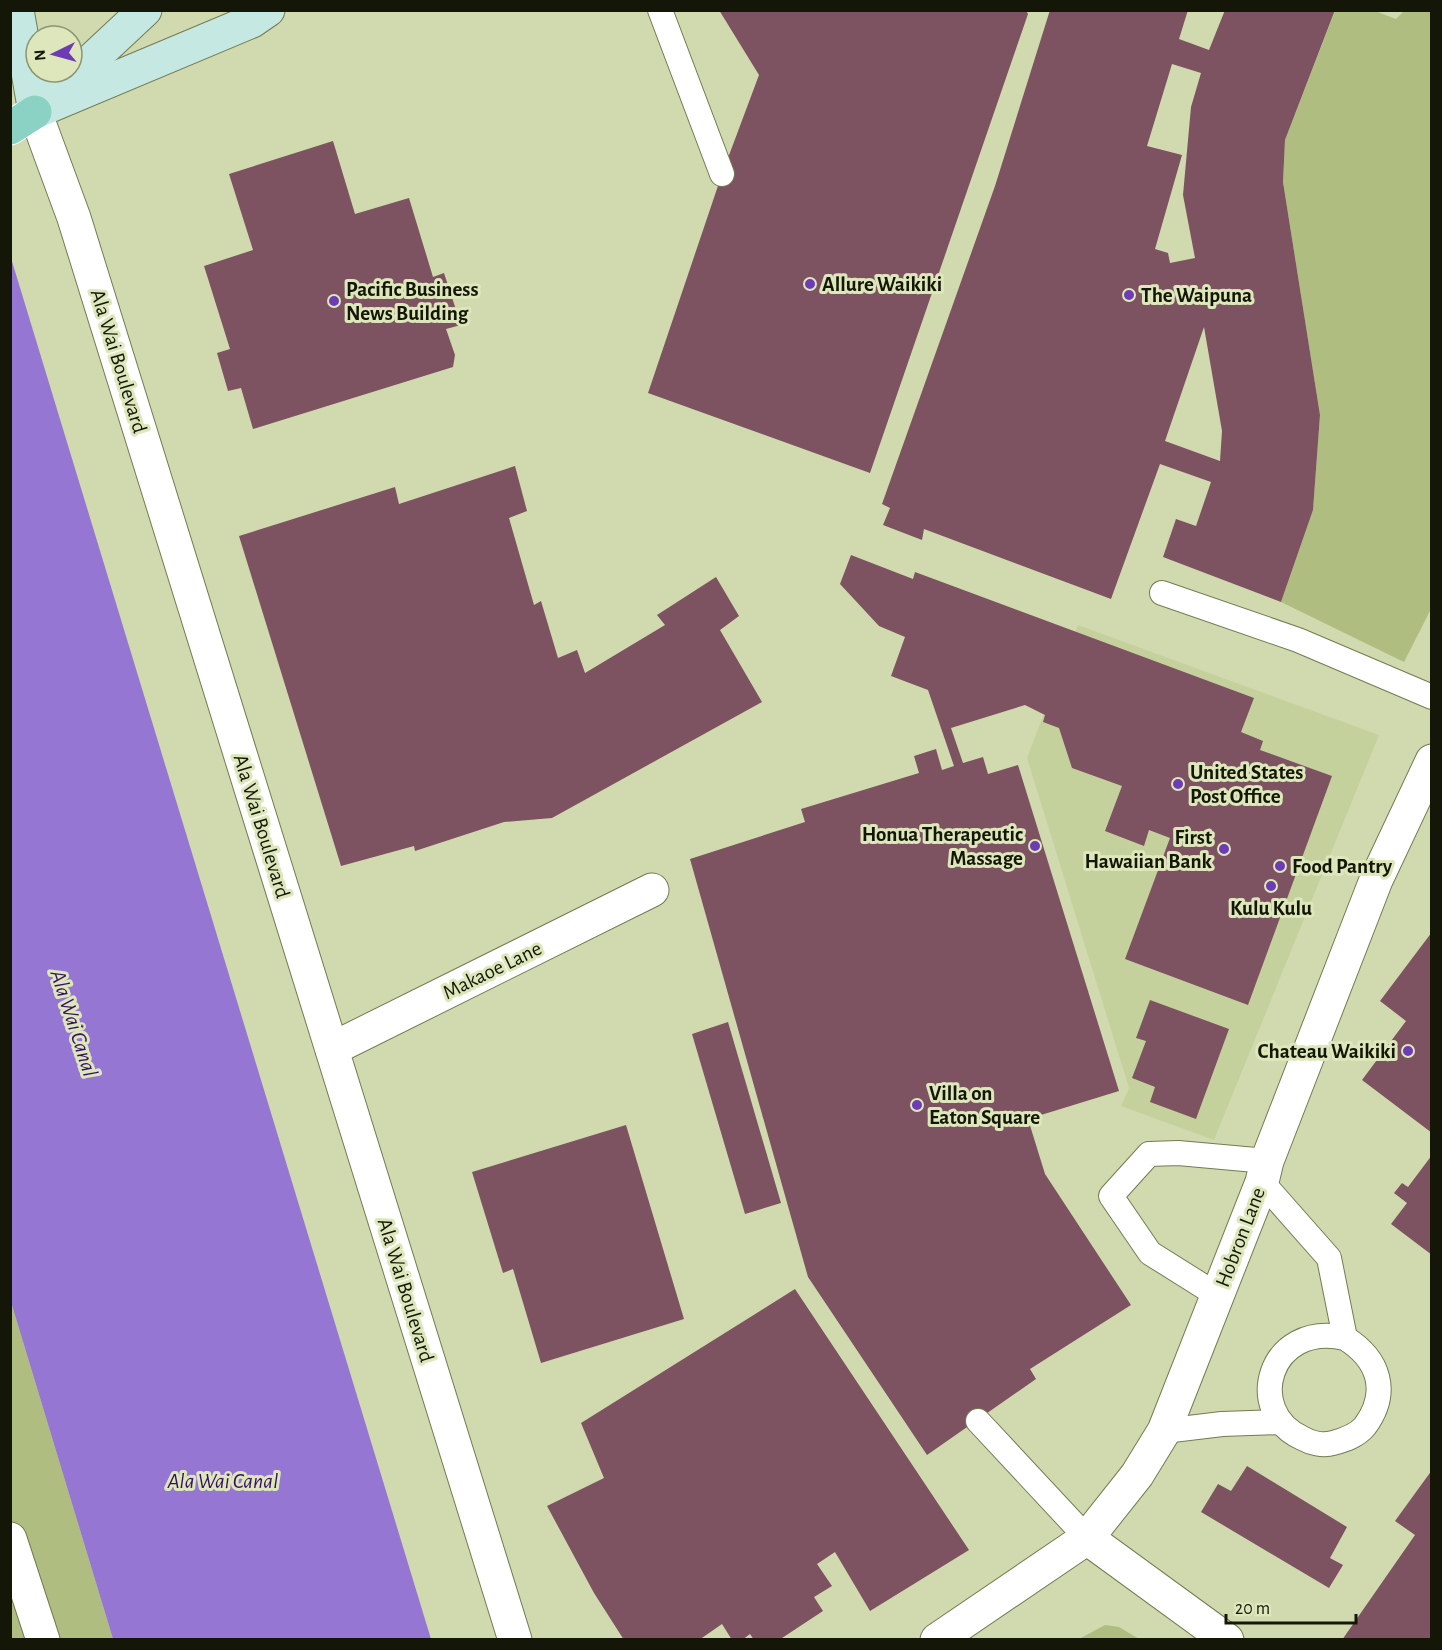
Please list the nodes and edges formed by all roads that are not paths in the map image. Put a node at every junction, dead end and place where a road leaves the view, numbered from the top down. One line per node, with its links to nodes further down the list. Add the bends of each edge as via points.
1 (17, 10): 5 (main road, Ala Wai Boulevard)
2 (145, 10): 5 (main road)
3 (268, 10): 5 (main road, via 252,21)
4 (660, 10): 6 (lane)
5 (23, 120): 11 (street, Ala Wai Boulevard, via 74,218)
6 (722, 174)
7 (1162, 593): 8 (lane, via 1298,639)
8 (1431, 697)
9 (1431, 761): 12 (street, Hobron Lane, via 1376,880)
10 (652, 890): 11 (street, Makaoe Lane)
11 (332, 1049): 21 (street, Ala Wai Boulevard)
12 (1264, 1172): 13 (street, Hobron Lane); 13 (lane, via 1178,1153 1149,1154 1111,1196 1150,1253); 14 (lane, via 1329,1258)
13 (1217, 1294): 17 (street, Hobron Lane)
14 (1345, 1338): 16 (lane, via 1310,1336 1293,1343 1281,1356 1270,1389); 16 (lane, via 1360,1347 1372,1362 1378,1379 1379,1398 1362,1430 1329,1444 1294,1435)
15 (978, 1421): 18 (lane)
16 (1281, 1422): 17 (lane)
17 (1164, 1431): 18 (street, Hobron Lane, via 1137,1475)
18 (1087, 1538): 22 (street, Hobron Lane); 23 (street)
19 (10, 1539): 20 (street)
20 (43, 1640)
21 (515, 1640)
22 (937, 1640)
23 (1227, 1640)

